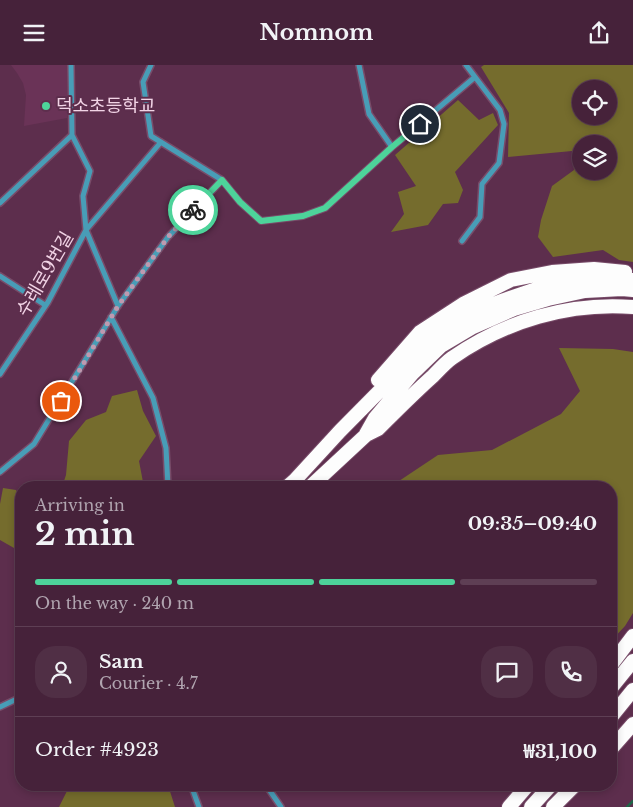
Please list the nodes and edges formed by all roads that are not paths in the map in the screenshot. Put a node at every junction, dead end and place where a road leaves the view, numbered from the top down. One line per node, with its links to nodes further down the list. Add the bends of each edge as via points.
1 (71, 65): 6 (street, 수레로9번길)
2 (151, 65): 7 (street, via 143,82 151,136)
3 (359, 65): 8 (street, via 369,114)
4 (466, 65): 5 (street)
5 (474, 77): 8 (street); 12 (street, via 500,110 504,124 499,163 482,183 480,217)
6 (72, 135): 10 (street); 11 (street, 수레로9번길, via 90,171 83,196)
7 (161, 143): 9 (street); 11 (street)
8 (392, 147): 9 (street, via 325,208 303,216 261,221)
9 (222, 180): 18 (street, via 168,237)
10 (0, 203)
11 (86, 230): 17 (street, 수레로9번길); 18 (street)
12 (462, 241)
13 (633, 273): 22 (highway, via 594,269 552,272 510,280 462,304 420,333 379,379)
14 (0, 276): 17 (street)
15 (633, 280): 22 (highway, via 581,281 536,289 468,313 426,345)
16 (633, 290): 23 (highway, via 585,291 548,299 514,309 473,327 441,347 412,374 375,418)
17 (45, 305): 21 (street, 수레로9번길)
18 (118, 306): 20 (street)
19 (633, 307): 23 (highway, via 580,307 546,314 484,338 451,359 378,429)
20 (111, 317): 24 (street, via 34,444); 25 (street, via 153,398 166,448)
21 (0, 374)
22 (340, 431): 26 (highway)
23 (366, 435): 27 (highway)
24 (0, 472)
25 (168, 481)
26 (294, 481)
27 (316, 481)
28 (633, 636): 29 (highway)
29 (617, 657)
30 (633, 661): 31 (highway)
31 (617, 681)
32 (633, 690): 35 (highway)
33 (15, 700): 34 (street)
34 (0, 707)
35 (617, 710)
36 (633, 725): 37 (highway)
37 (617, 742)
38 (192, 791): 44 (street)
39 (270, 791): 45 (street)
40 (519, 791): 46 (highway)
41 (523, 791): 46 (highway)
42 (546, 791): 47 (highway)
43 (569, 791): 48 (highway)
44 (199, 807)
45 (281, 807)
46 (508, 807)
47 (531, 807)
48 (553, 807)

